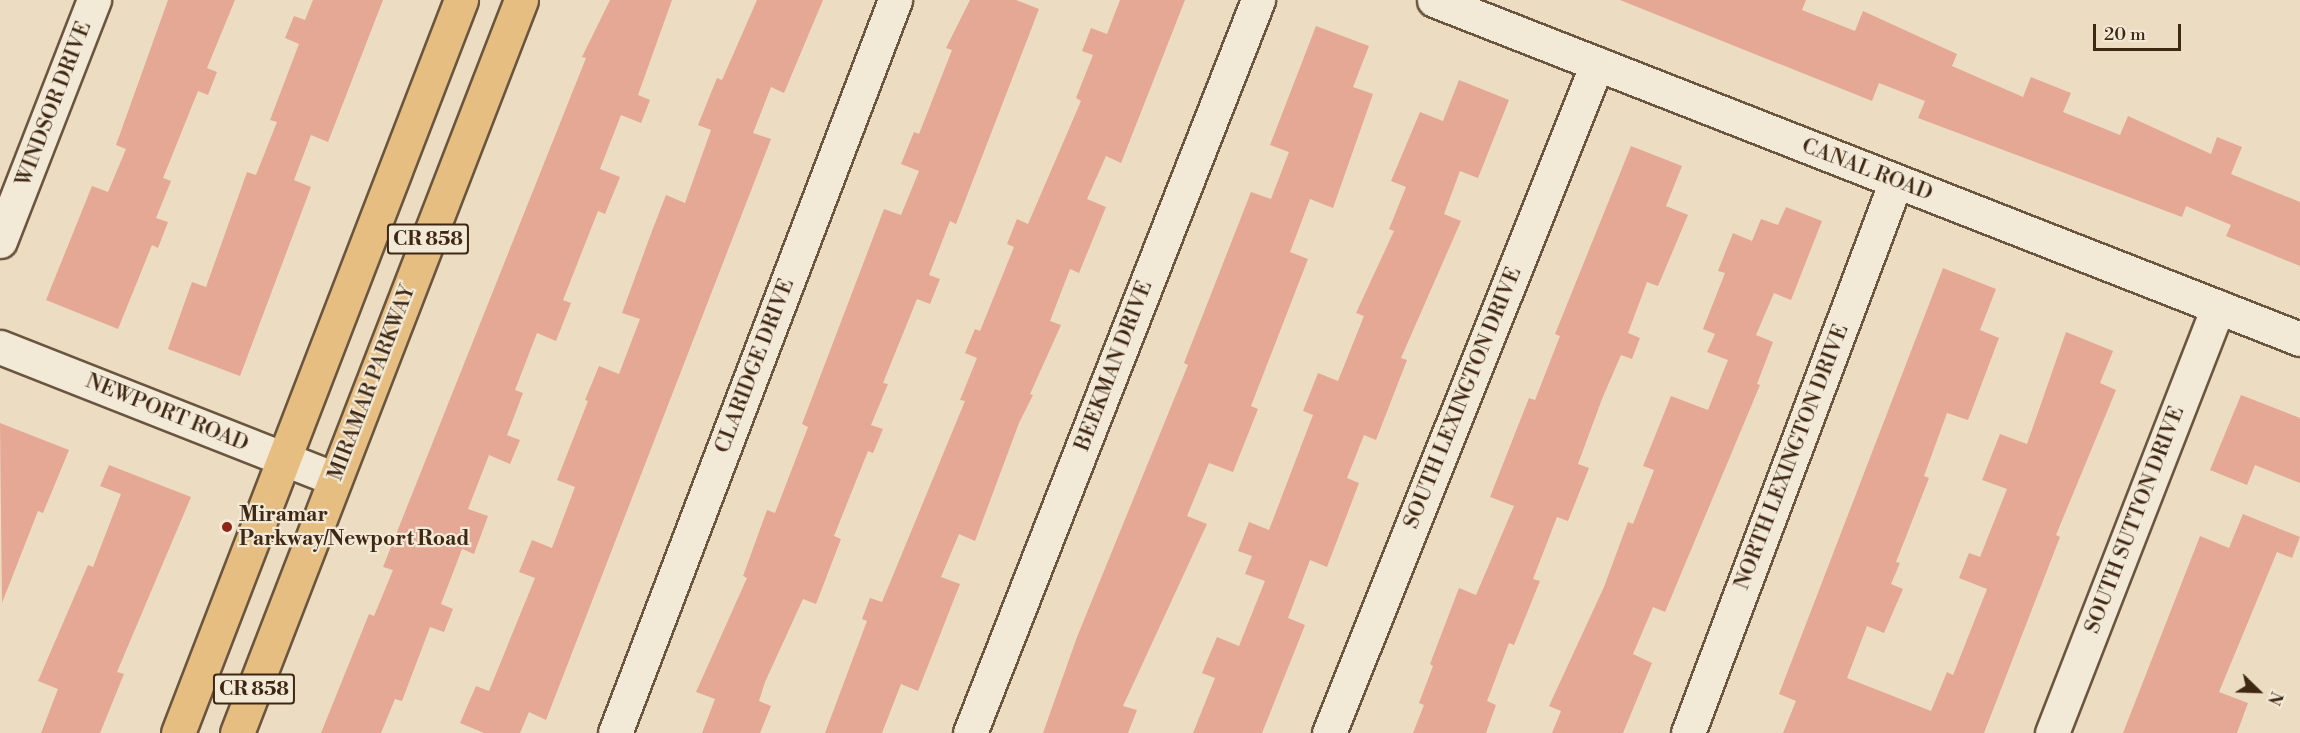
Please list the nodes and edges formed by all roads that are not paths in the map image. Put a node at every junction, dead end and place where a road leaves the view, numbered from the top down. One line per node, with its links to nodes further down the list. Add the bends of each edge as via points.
1 (94, 0): 9 (street, WINDSOR DRIVE)
2 (461, 0): 13 (main road, CR 858)
3 (521, 0): 14 (main road, MIRAMAR PARKWAY / CR 858)
4 (895, 0): 17 (street, CLARIDGE DRIVE)
5 (1258, 0): 18 (street, BEEKMAN DRIVE)
6 (1434, 0): 7 (street, CANAL ROAD)
7 (1597, 64): 8 (street, CANAL ROAD); 19 (street, SOUTH LEXINGTON DRIVE)
8 (1896, 181): 10 (street, CANAL ROAD); 20 (street, NORTH LEXINGTON DRIVE)
9 (0, 241)
10 (2217, 307): 11 (street, CANAL ROAD); 21 (street, SOUTH SUTTON DRIVE)
11 (2300, 339)
12 (0, 347): 13 (street, NEWPORT ROAD)
13 (284, 460): 14 (street, NEWPORT ROAD); 15 (main road, CR 858)
14 (335, 479): 16 (main road, MIRAMAR PARKWAY / CR 858)
15 (177, 733)
16 (237, 733)
17 (615, 733)
18 (970, 733)
19 (1329, 733)
20 (1688, 733)
21 (2052, 733)

